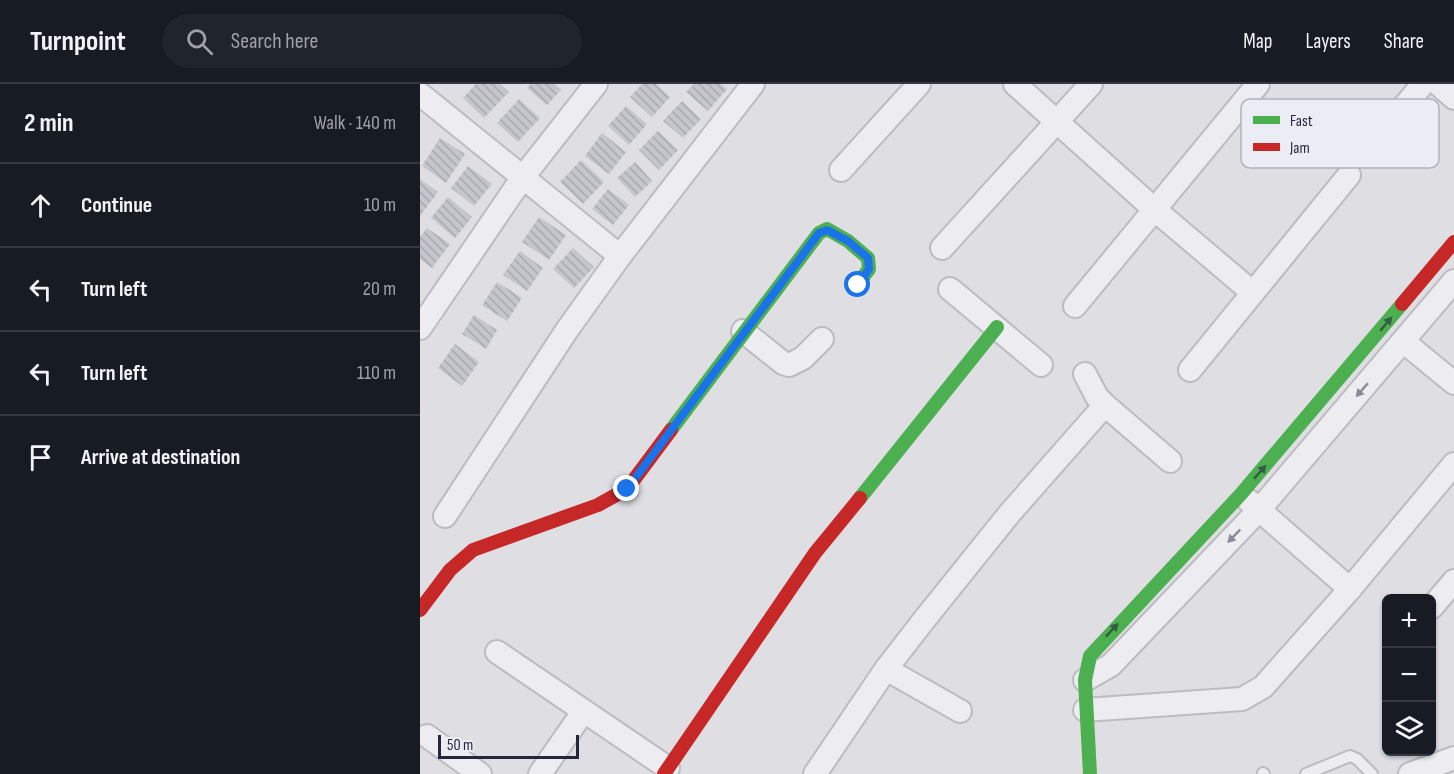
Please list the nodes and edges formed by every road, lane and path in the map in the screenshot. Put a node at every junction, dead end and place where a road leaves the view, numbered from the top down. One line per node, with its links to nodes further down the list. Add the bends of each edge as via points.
1 (596, 84): 17 (street)
2 (753, 84): 21 (street)
3 (919, 84): 15 (street)
4 (1015, 84): 14 (street)
5 (1091, 84): 14 (street)
6 (1258, 84): 11 (street)
7 (1423, 84): 12 (street)
8 (1438, 84): 10 (street)
9 (426, 96): 17 (street)
10 (1454, 98)
11 (1246, 99)
12 (1410, 99)
13 (1241, 104): 18 (street)
14 (1056, 121): 18 (street); 20 (street)
15 (842, 170)
16 (1349, 175): 25 (street)
17 (523, 177): 21 (street); 27 (street)
18 (1154, 209): 25 (street); 26 (street)
19 (1454, 242): 39 (street, one-way to 19)
20 (942, 248)
21 (620, 256): 41 (street, via 540,369)
22 (1454, 281): 31 (street)
23 (858, 285): 29 (street, via 869,269 868,258 827,230 819,233)
24 (950, 289): 28 (street)
25 (1252, 292): 33 (street)
26 (1075, 306)
27 (420, 327)
28 (997, 327): 32 (street); 54 (street, via 815,553)
29 (743, 331): 30 (street, via 789,365 803,358); 45 (street, via 627,489 598,505 473,550 445,573)
30 (822, 339)
31 (1404, 342): 35 (street); 40 (street, one-way to 40)
32 (1041, 365)
33 (1190, 370)
34 (1085, 374): 36 (street)
35 (1454, 383)
36 (1105, 405): 37 (street); 47 (street, via 984,545)
37 (1170, 461)
38 (1454, 464): 43 (street)
39 (1241, 494): 40 (street); 48 (street, one-way to 39, via 1090,656 1100,643)
40 (1259, 510): 43 (street); 48 (street, one-way to 48, via 1111,665)
41 (445, 516)
42 (1453, 586): 44 (street)
43 (1350, 589): 49 (street, via 1252,695 1242,699)
44 (1436, 602)
45 (420, 610)
46 (497, 652): 51 (street)
47 (886, 669): 50 (street); 57 (street)
48 (1085, 680): 49 (street)
49 (1085, 710): 58 (street)
50 (960, 711)
51 (583, 712): 54 (street); 56 (street)
52 (427, 736): 55 (street)
53 (1454, 758): 61 (street)
54 (666, 771)
55 (480, 774)
56 (540, 774)
57 (815, 774)
58 (1090, 774)
59 (1306, 774): 60 (lane, via 1350,756)
60 (1372, 774)
61 (1410, 774)

